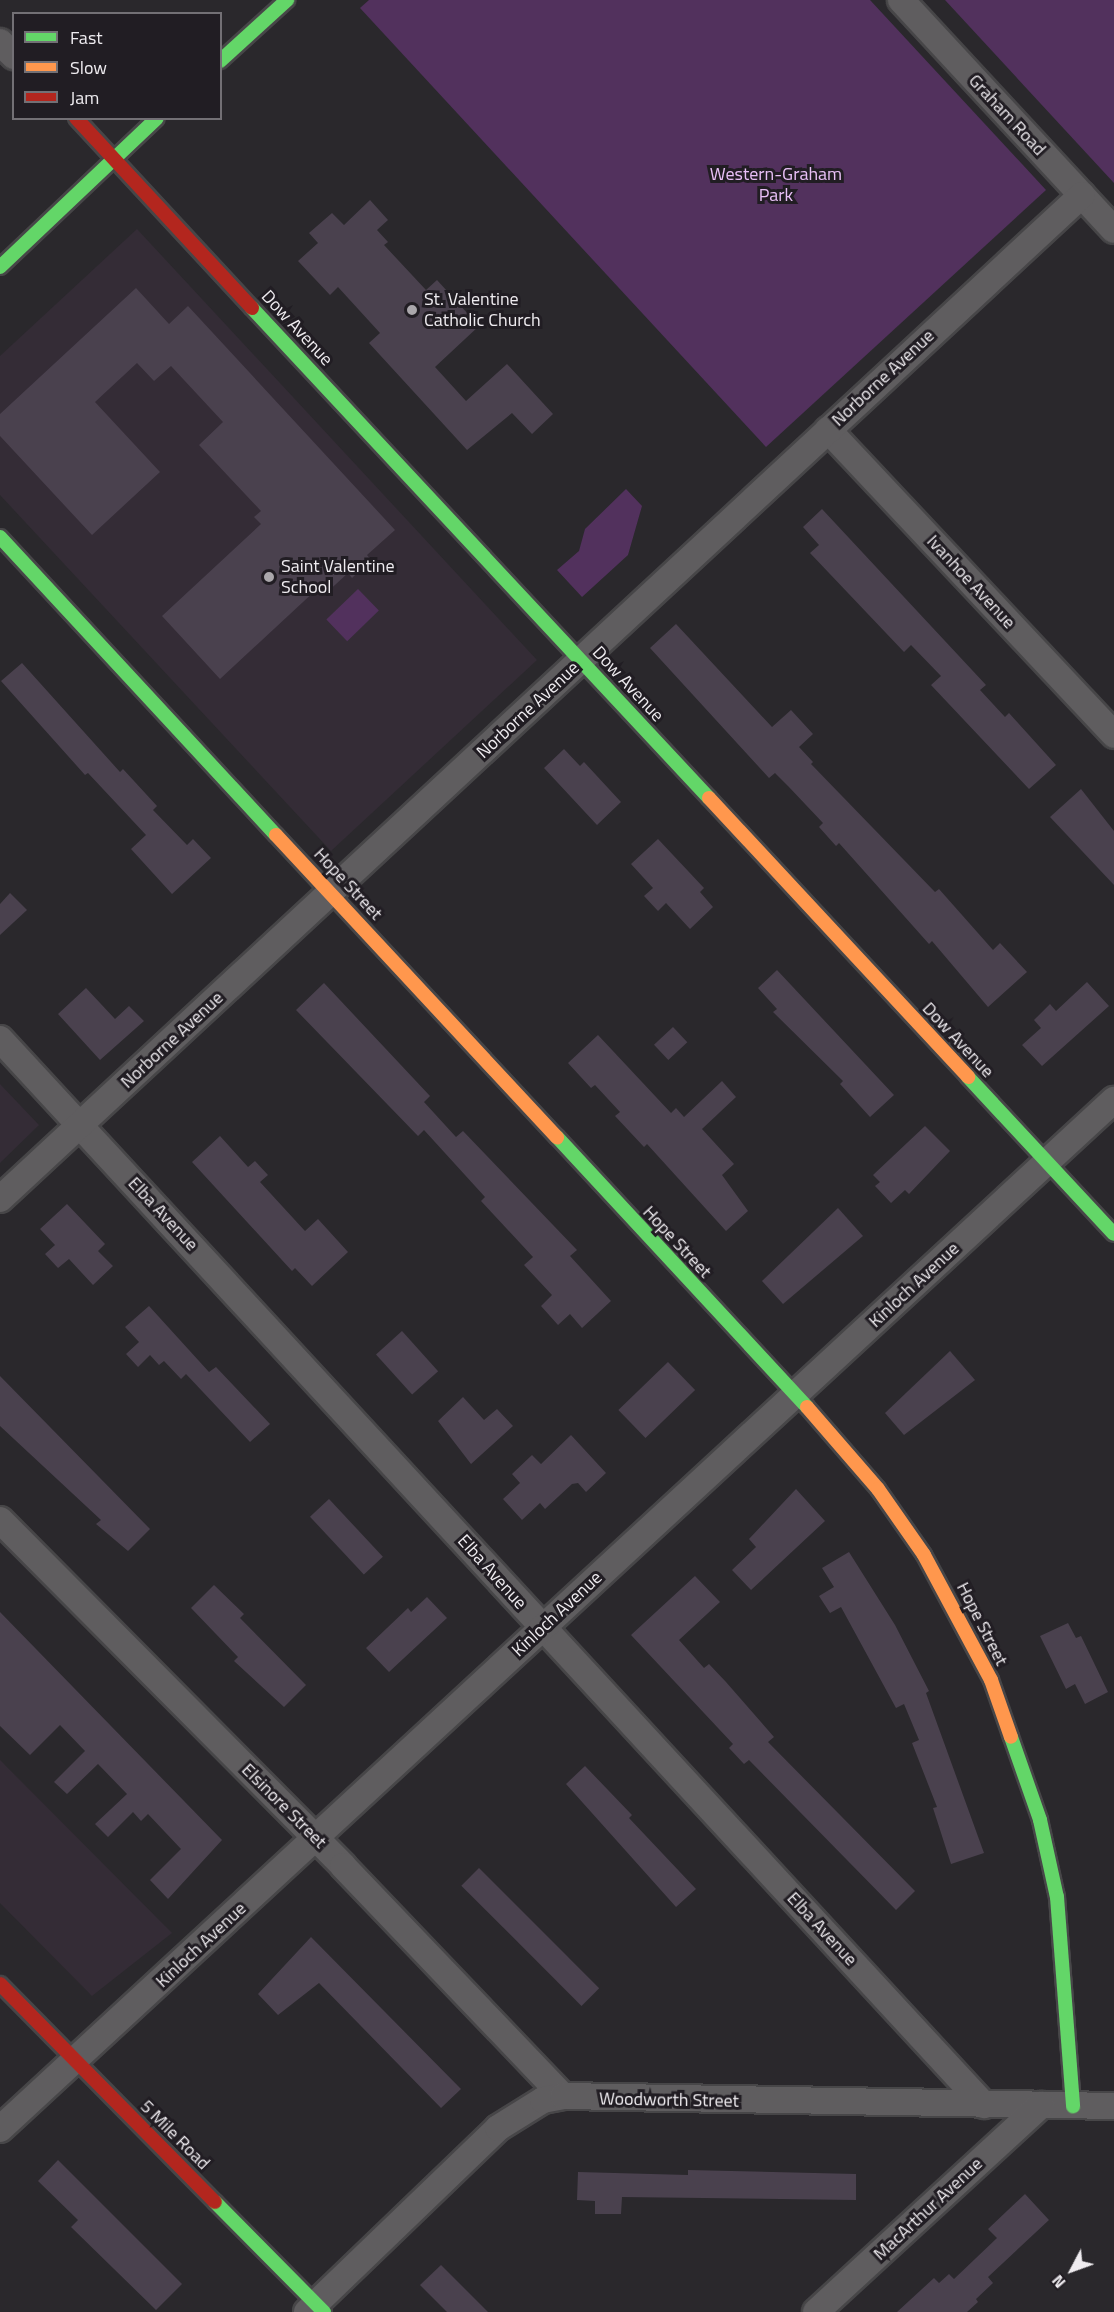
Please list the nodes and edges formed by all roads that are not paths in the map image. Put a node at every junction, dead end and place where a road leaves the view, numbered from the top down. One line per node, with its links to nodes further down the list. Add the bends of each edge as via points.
1 (287, 0): 5 (street)
2 (901, 0): 9 (street, Graham Road)
3 (0, 42): 4 (street)
4 (12, 54)
5 (222, 59)
6 (78, 120): 8 (street, Dow Avenue)
7 (155, 120): 8 (street)
8 (114, 159): 11 (street); 14 (street, Dow Avenue)
9 (1082, 195): 10 (street, Graham Road); 12 (street, Norborne Avenue)
10 (1114, 230)
11 (0, 267)
12 (828, 430): 14 (street, Norborne Avenue); 15 (street, Ivanhoe Avenue)
13 (0, 537): 16 (street, Hope Street)
14 (582, 660): 16 (street, Norborne Avenue); 20 (street, Dow Avenue)
15 (1114, 735)
16 (332, 893): 19 (street, Norborne Avenue); 23 (street, Hope Street)
17 (0, 1039): 19 (street, Elba Avenue)
18 (1114, 1100): 20 (street, Kinloch Avenue)
19 (81, 1124): 21 (street, Norborne Avenue); 25 (street, Elba Avenue)
20 (1046, 1161): 22 (street, Dow Avenue); 23 (street, Kinloch Avenue)
21 (0, 1199)
22 (1114, 1234)
23 (796, 1394): 25 (street, Kinloch Avenue); 32 (street, Hope Street, via 878,1489 924,1555 972,1640 1016,1742 1040,1820 1057,1897 1069,2010)
24 (0, 1520): 26 (street, Elsinore Street)
25 (542, 1628): 26 (street, Kinloch Avenue); 30 (street, Elba Avenue)
26 (316, 1838): 28 (street, Kinloch Avenue); 29 (street, Elsinore Street)
27 (0, 1984): 28 (street, 5 Mile Road)
28 (76, 2061): 34 (street, Kinloch Avenue); 35 (street, 5 Mile Road)
29 (563, 2096): 30 (street, Woodworth Street); 35 (street, Woodworth Street, via 522,2110 498,2128)
30 (984, 2105): 31 (street, Woodworth Street)
31 (1041, 2105): 32 (street, Woodworth Street); 36 (street, MacArthur Avenue)
32 (1073, 2106): 33 (street, Woodworth Street)
33 (1114, 2106)
34 (0, 2129)
35 (316, 2309)
36 (816, 2312)

